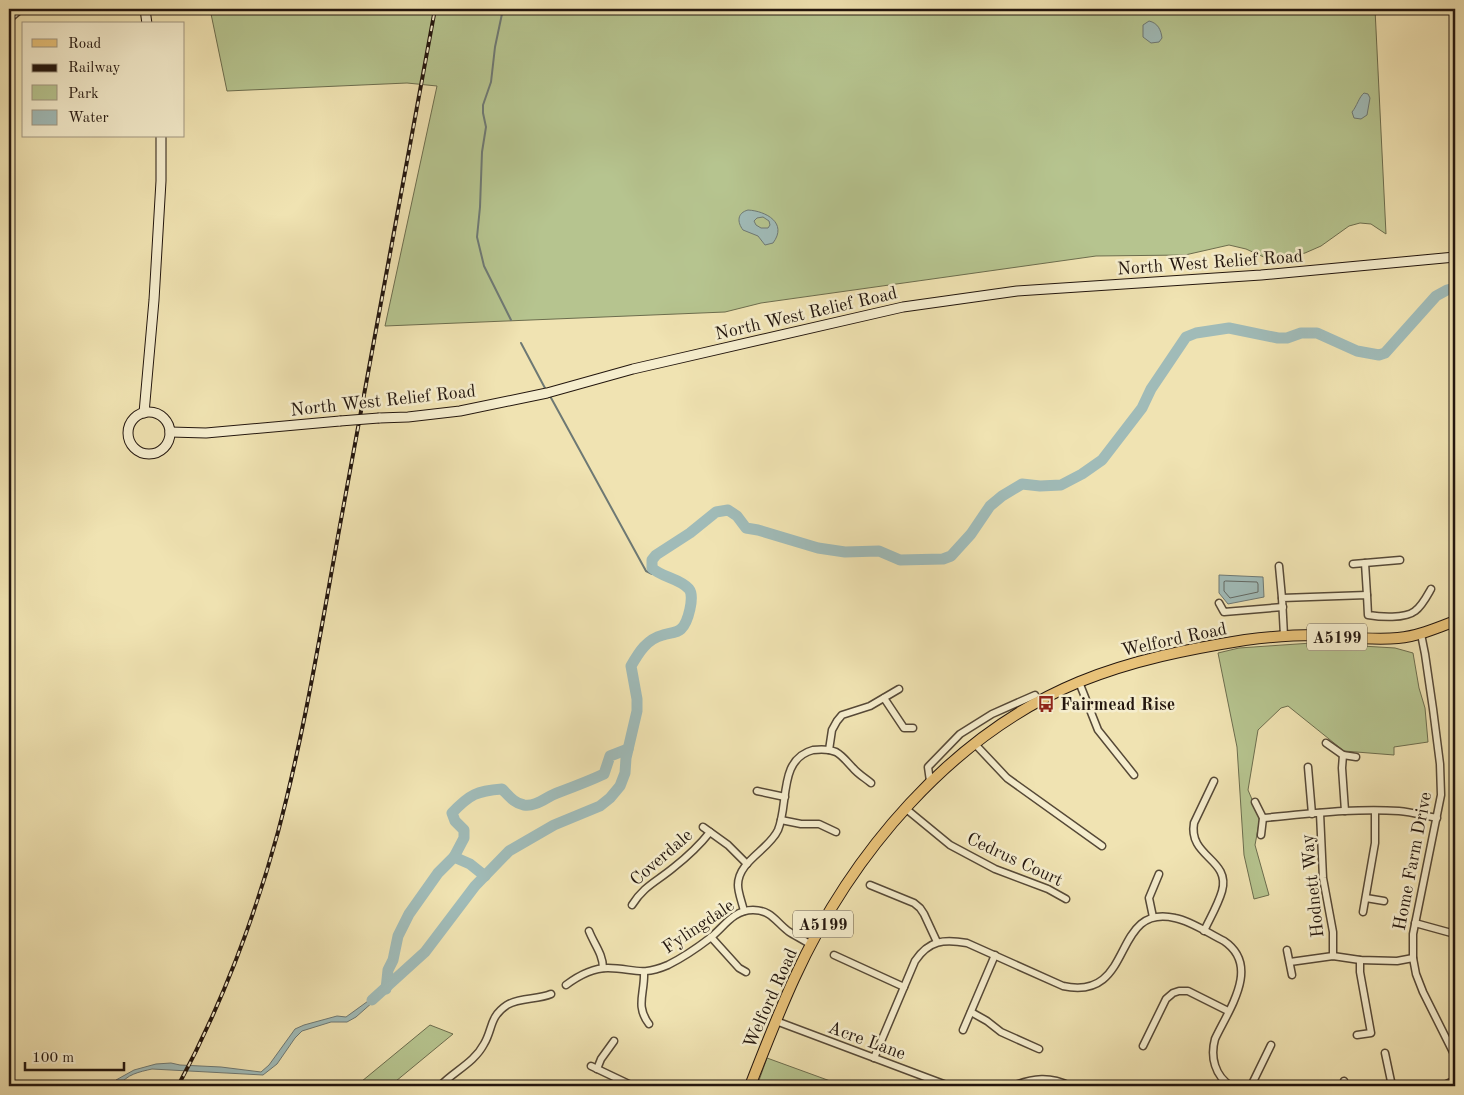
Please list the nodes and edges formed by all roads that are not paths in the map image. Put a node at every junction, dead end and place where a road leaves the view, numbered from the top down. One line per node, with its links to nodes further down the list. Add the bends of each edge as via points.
1 (21, 9): 3 (street)
2 (145, 9): 4 (street)
3 (9, 19)
4 (147, 22)
5 (161, 138): 7 (street, via 154,300)
6 (1455, 257): 8 (street, North West Relief Road, bridge, via 1261,275 1017,291 903,307 460,411 206,433)
7 (144, 413): 8 (street, via 159,415); 8 (street, via 133,419 128,432 128,439 136,450 149,455 162,450)
8 (170, 432)
9 (1400, 560): 10 (street)
10 (1365, 563): 11 (street); 14 (street)
11 (1353, 564)
12 (1279, 566): 15 (street)
13 (1431, 589): 14 (street, via 1421,606 1409,615 1368,615)
14 (1367, 595): 15 (street)
15 (1282, 598): 17 (street)
16 (1219, 603): 17 (street, via 1224,612)
17 (1283, 608): 20 (street)
18 (1455, 621): 19 (main road, Welford Road / A5199)
19 (1420, 634): 20 (main road, Welford Road / A5199, via 1397,638); 47 (street, Home Farm Drive, via 1440,764)
20 (1284, 636): 21 (main road, Welford Road / A5199, via 1169,654)
21 (1079, 682): 26 (main road, Welford Road / A5199); 34 (street, via 1098,730)
22 (899, 689): 24 (street)
23 (1035, 695): 25 (street)
24 (884, 698): 27 (street, via 904,728); 30 (street, via 864,709 842,715 832,730)
25 (992, 714): 26 (street); 36 (street, via 960,734 940,754 928,768)
26 (1000, 724): 28 (main road, Welford Road / A5199)
27 (913, 728)
28 (974, 743): 36 (main road, Welford Road / A5199); 53 (street, via 1006,778)
29 (1326, 743): 31 (street)
30 (829, 750): 37 (street); 39 (street, via 811,751 795,762 789,772)
31 (1343, 755): 32 (street); 42 (street)
32 (1356, 757)
33 (1308, 766): 45 (street)
34 (1134, 775)
35 (1214, 781): 65 (street, via 1193,830 1195,842 1215,863 1222,876 1222,891)
36 (930, 782): 41 (main road, Welford Road / A5199)
37 (871, 783)
38 (757, 791): 39 (street)
39 (785, 797): 48 (street)
40 (1255, 802): 46 (street)
41 (905, 808): 58 (street, Cedrus Court, via 950,845 995,869); 70 (main road, Welford Road / A5199, via 852,878)
42 (1345, 811): 43 (street); 44 (street)
43 (1375, 811): 47 (street, via 1408,812); 57 (street, via 1375,843)
44 (1320, 813): 45 (street); 74 (street, Hodnett Way, via 1323,878 1333,932)
45 (1312, 814): 46 (street)
46 (1263, 818): 52 (street)
47 (1438, 818): 64 (street, Home Farm Drive)
48 (781, 820): 51 (street, via 819,824); 54 (street, via 772,840)
49 (703, 827): 50 (street, Coverdale)
50 (710, 832): 54 (street, Coverdale); 60 (street, Coverdale, via 682,861 642,890)
51 (836, 832)
52 (1261, 835)
53 (1102, 846)
54 (747, 864): 61 (street, via 738,884)
55 (1159, 874): 63 (street, via 1149,898)
56 (870, 885): 69 (street, via 920,908)
57 (1366, 898): 59 (street); 62 (street)
58 (1066, 899)
59 (1384, 901)
60 (632, 905)
61 (744, 911): 68 (street, Fylingdale, via 732,917); 70 (street, Fylingdale, via 769,914 789,932)
62 (1363, 912)
63 (1153, 917): 65 (street, via 1175,918); 73 (street, via 1132,932 1109,976 1088,987 1063,986)
64 (1415, 923): 67 (street); 75 (street, Home Farm Drive)
65 (1204, 930): 85 (street, via 1230,945 1241,965 1239,988)
66 (589, 931): 78 (street, via 602,956)
67 (1455, 934)
68 (711, 937): 79 (street, Fylingdale, via 671,963); 80 (street)
69 (936, 942): 73 (street, via 952,940 967,943); 83 (street, via 919,956)
70 (811, 945): 87 (main road, Welford Road / A5199)
71 (1287, 950): 77 (street)
72 (834, 955): 83 (street)
73 (995, 955): 86 (street)
74 (1333, 956): 76 (street); 77 (street)
75 (1413, 958): 76 (street, via 1397,962); 96 (street, Home Farm Drive, via 1423,992)
76 (1360, 960): 90 (street, via 1371,1033)
77 (1290, 962): 81 (street)
78 (603, 968): 79 (street, Fylingdale); 82 (street, Fylingdale, via 583,974)
79 (644, 972): 88 (street, via 640,1006)
80 (746, 972)
81 (1292, 975)
82 (566, 985)
83 (904, 986): 97 (street)
84 (551, 994): 99 (street, via 504,1007 492,1022 484,1046)
85 (1228, 1011): 93 (street, via 1188,991 1173,993 1166,999); 105 (street, via 1215,1039 1213,1056 1218,1073)
86 (971, 1012): 89 (street); 94 (street, via 1001,1032)
87 (776, 1022): 97 (street, Acre Lane); 101 (main road, Welford Road / A5199)
88 (649, 1024)
89 (963, 1030)
90 (1357, 1035)
91 (614, 1041): 100 (street, via 594,1067)
92 (1271, 1045): 106 (street)
93 (1143, 1046)
94 (1039, 1049)
95 (1385, 1053): 107 (street)
96 (1455, 1056)
97 (874, 1058): 102 (street, Acre Lane)
98 (1455, 1080): 108 (street)
99 (440, 1086)
100 (633, 1086)
101 (750, 1086)
102 (949, 1086)
103 (1013, 1086): 104 (street, via 1051,1079)
104 (1070, 1086)
105 (1231, 1086)
106 (1251, 1086)
107 (1392, 1086)
108 (1442, 1086)

